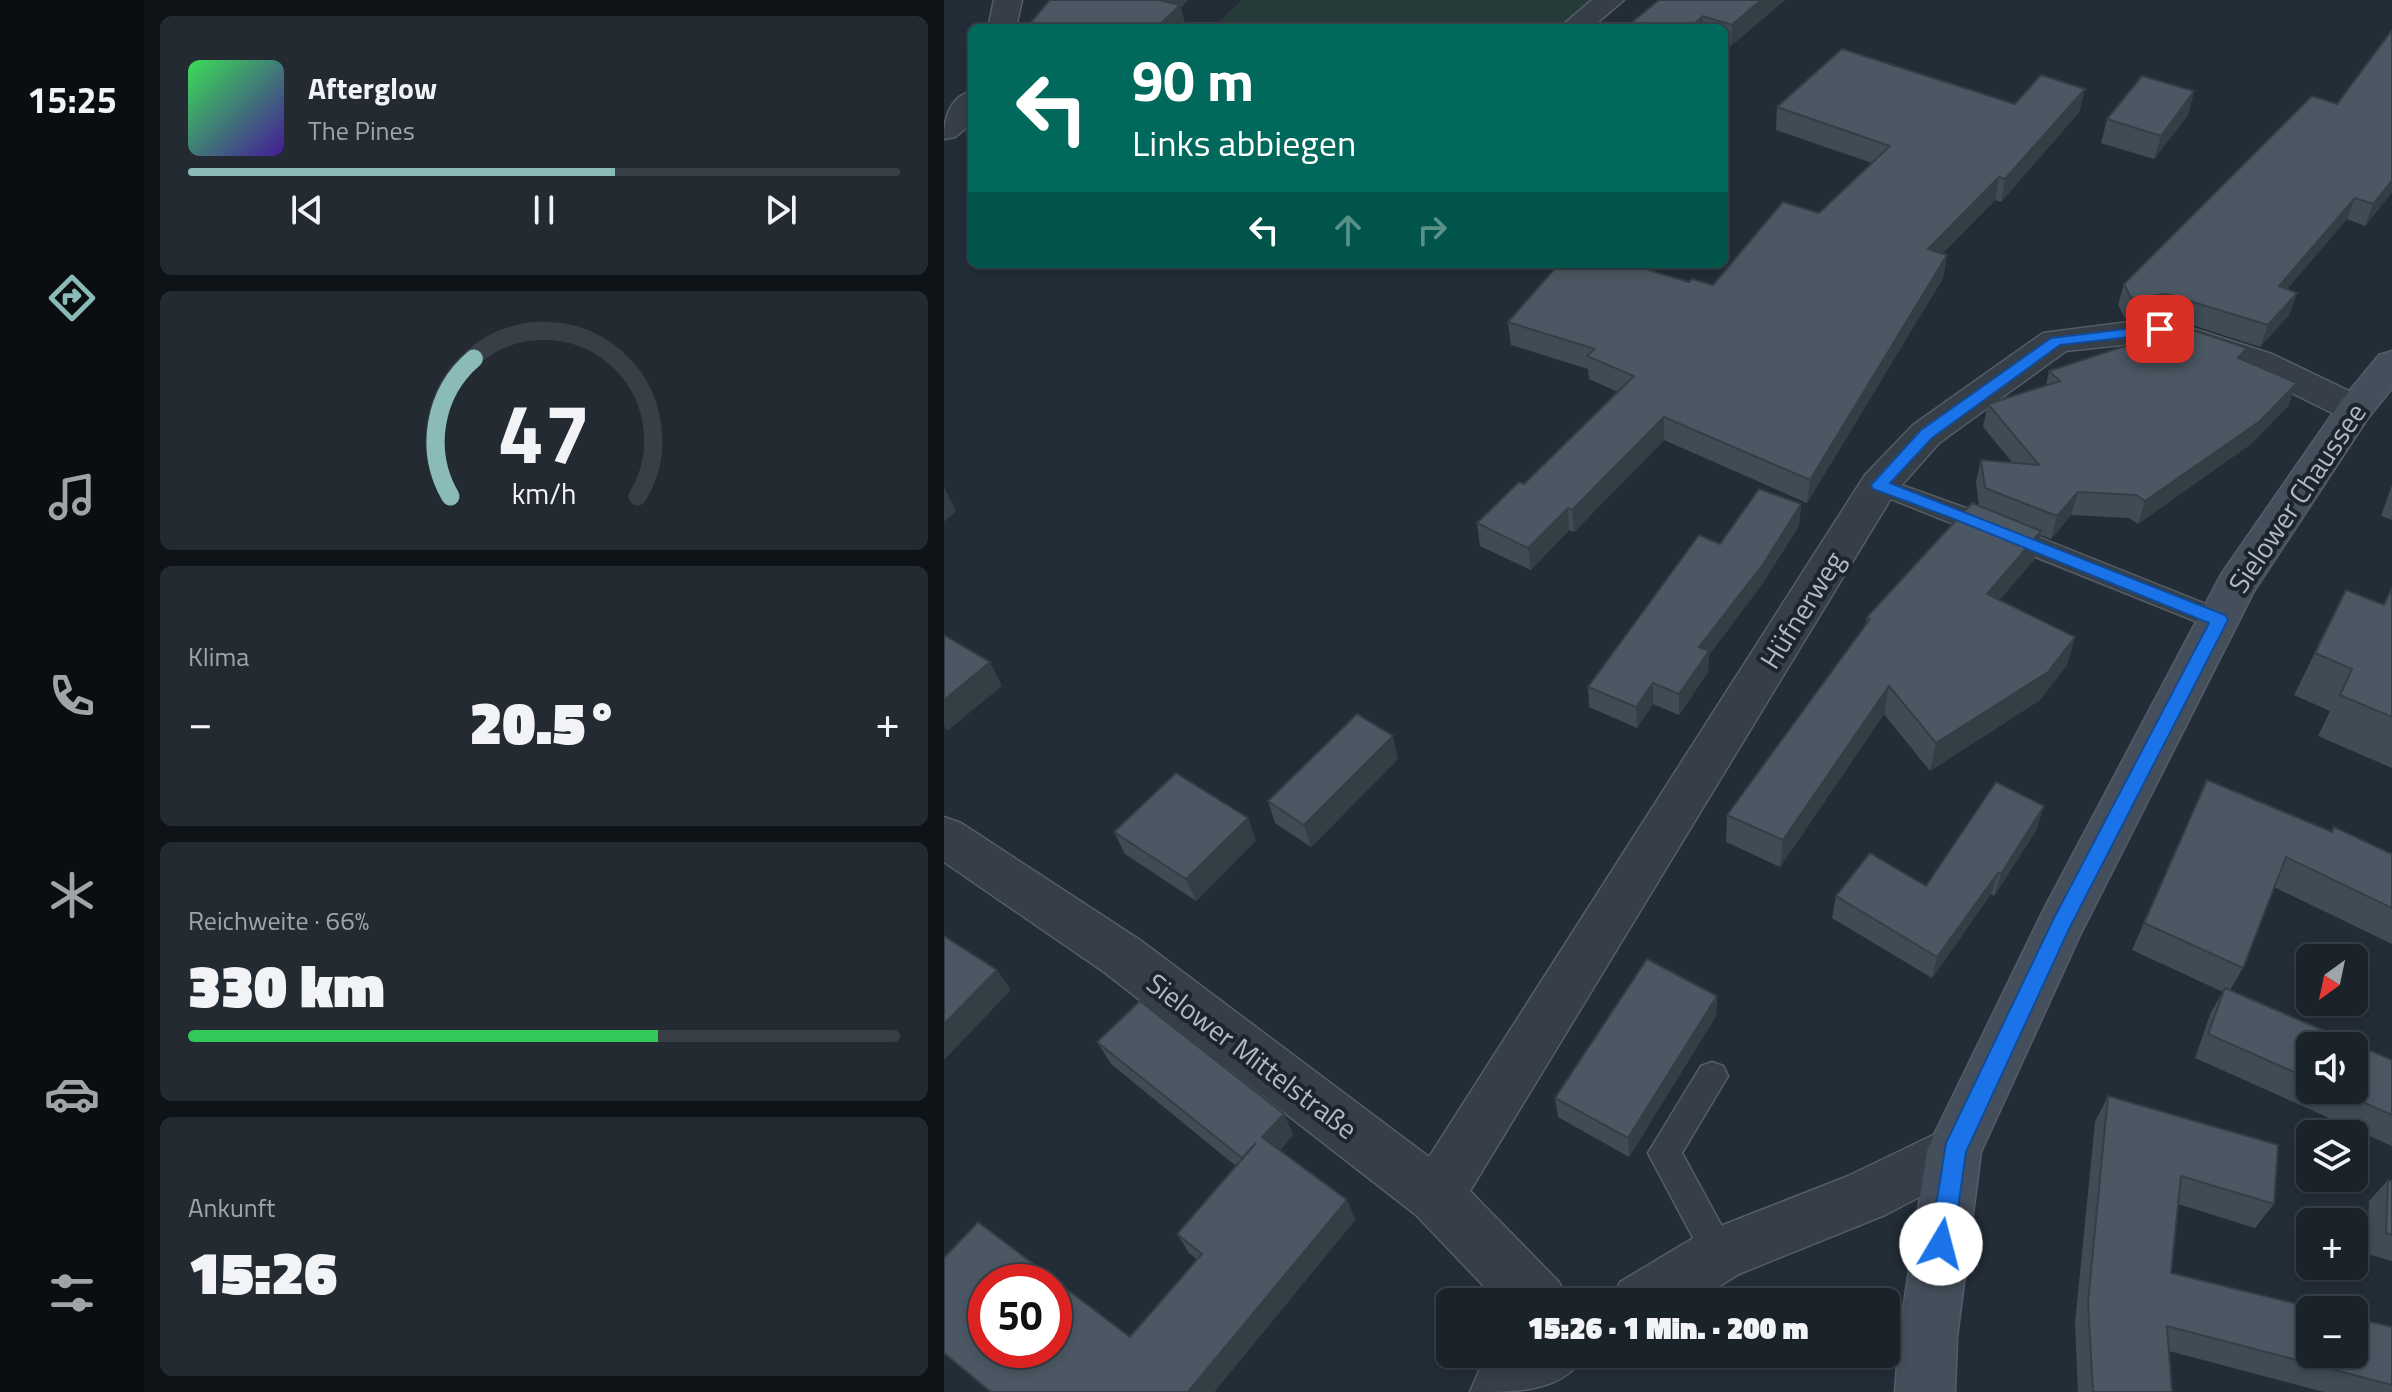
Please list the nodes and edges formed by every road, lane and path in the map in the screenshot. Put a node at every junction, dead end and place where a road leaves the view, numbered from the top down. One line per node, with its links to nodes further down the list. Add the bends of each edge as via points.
1 (1008, 0): 3 (street)
2 (1610, 0): 4 (street)
3 (1003, 24)
4 (1578, 24)
5 (968, 107): 6 (street)
6 (944, 130)
7 (2392, 363): 8 (main road, Sielower Chaussee)
8 (2355, 409): 9 (street, Hüfnerweg, via 2259,362 2160,329 2056,341 1926,434); 10 (main road, Sielower Chaussee, via 2237,584)
9 (1879, 485): 10 (lane); 14 (street, Hüfnerweg)
10 (2219, 620): 13 (main road, Sielower Chaussee, via 2061,924)
11 (944, 837): 14 (street, Sielower Mittelstraße, via 1122,956)
12 (1712, 1076): 15 (lane, via 1664,1153)
13 (1954, 1151): 15 (street, via 1865,1196); 20 (main road, Sielower Chaussee)
14 (1436, 1196): 16 (street, Sielower Mittelstraße)
15 (1720, 1254): 17 (street)
16 (1525, 1288)
17 (1663, 1288)
18 (1535, 1368): 19 (street)
19 (1500, 1392)
20 (1925, 1392)

